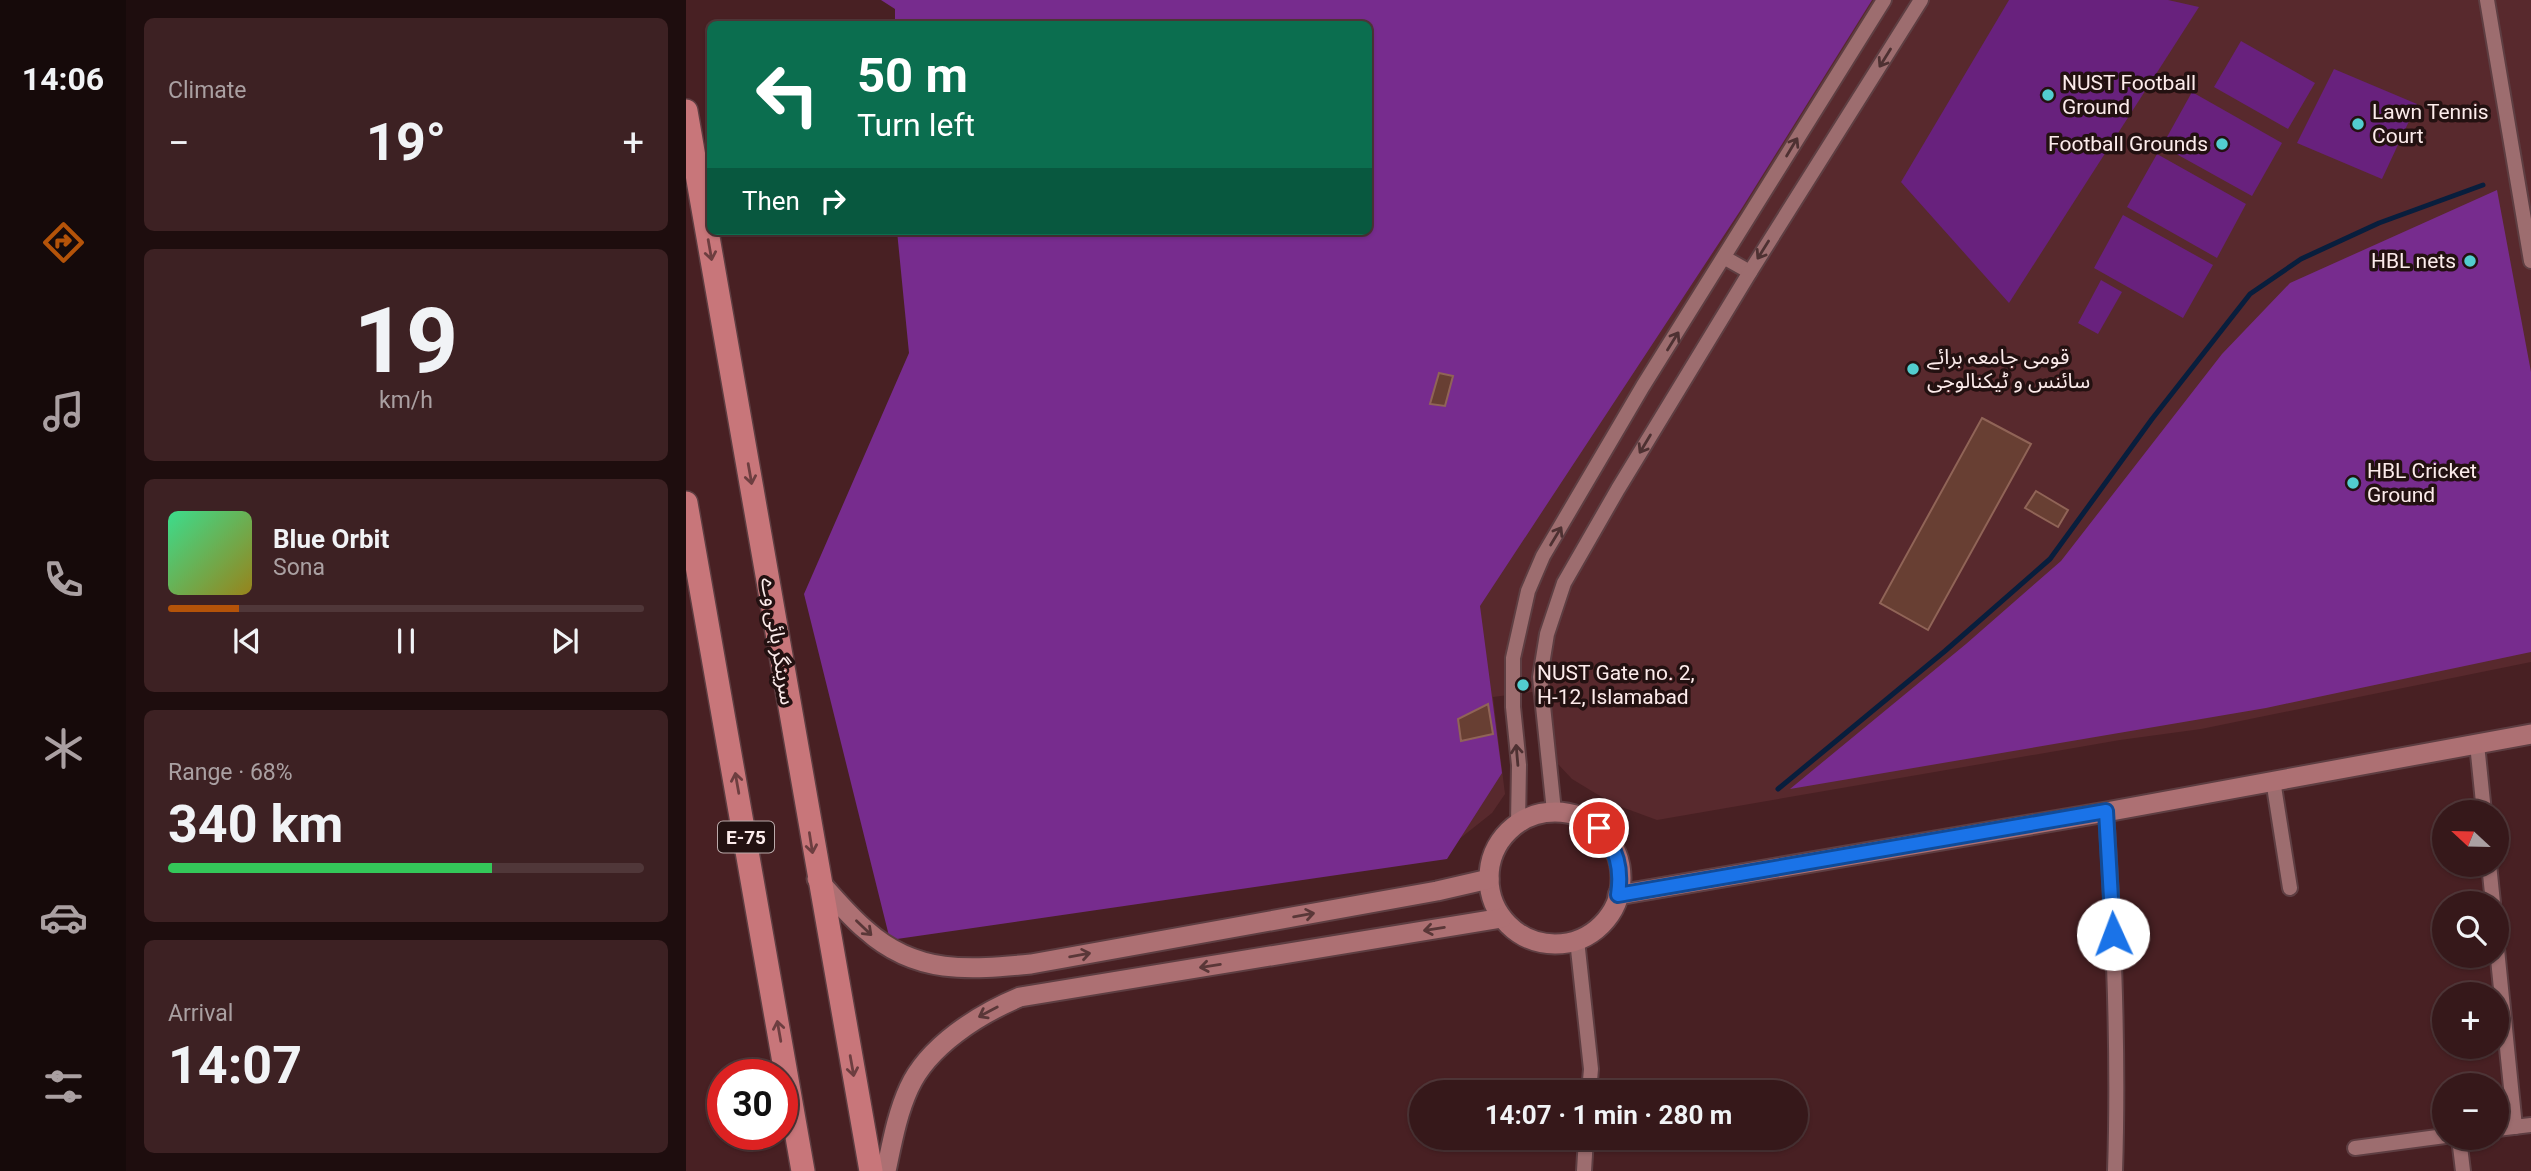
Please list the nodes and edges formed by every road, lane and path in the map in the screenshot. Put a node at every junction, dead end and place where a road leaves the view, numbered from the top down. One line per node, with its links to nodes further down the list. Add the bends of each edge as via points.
1 (1884, 0): 7 (street, one-way to 1)
2 (1921, 0): 9 (street, one-way to 9)
3 (2487, 0): 8 (street)
4 (686, 111): 5 (highway, سرینگر ہائی وے, one-way to 5)
5 (707, 231)
6 (708, 235): 18 (highway, سرینگر ہائی وے, one-way to 18)
7 (1725, 258): 9 (street); 17 (street, one-way to 7, via 1513,658 1528,591 1643,386)
8 (2531, 261)
9 (1750, 272): 15 (street, one-way to 15, via 1583,548 1553,613 1540,677)
10 (686, 503): 33 (highway, E-75, one-way to 10)
11 (2531, 734): 12 (main road)
12 (2477, 744): 13 (main road); 14 (street)
13 (2273, 780): 16 (main road); 20 (street)
14 (2483, 800)
15 (1554, 811): 17 (main road); 21 (main road, via 1586,819 1609,840 1621,875)
16 (2106, 811): 21 (main road); 37 (street, via 2118,1079)
17 (1518, 823): 19 (main road, via 1502,838)
18 (817, 879): 19 (main road, one-way to 19, via 863,928 897,952 926,964 974,970 1031,964); 34 (highway, سرینگر ہائی وے, one-way to 34)
19 (1489, 879): 22 (main road, via 1492,900)
20 (2290, 888)
21 (1618, 895): 23 (main road, via 1610,915)
22 (1502, 918): 23 (main road, via 1536,942); 35 (main road, one-way to 35, via 1020,997 962,1027 930,1059 910,1085)
23 (1577, 940): 25 (street)
24 (2499, 968): 27 (street)
25 (1590, 1080)
26 (2531, 1125): 27 (street)
27 (2515, 1127): 28 (street)
28 (2509, 1128)
29 (2432, 1138): 30 (street)
30 (2355, 1147)
31 (1585, 1150): 36 (street)
32 (2460, 1150): 38 (street)
33 (803, 1171)
34 (871, 1171)
35 (886, 1171)
36 (1584, 1171)
37 (2115, 1171)
38 (2463, 1171)

